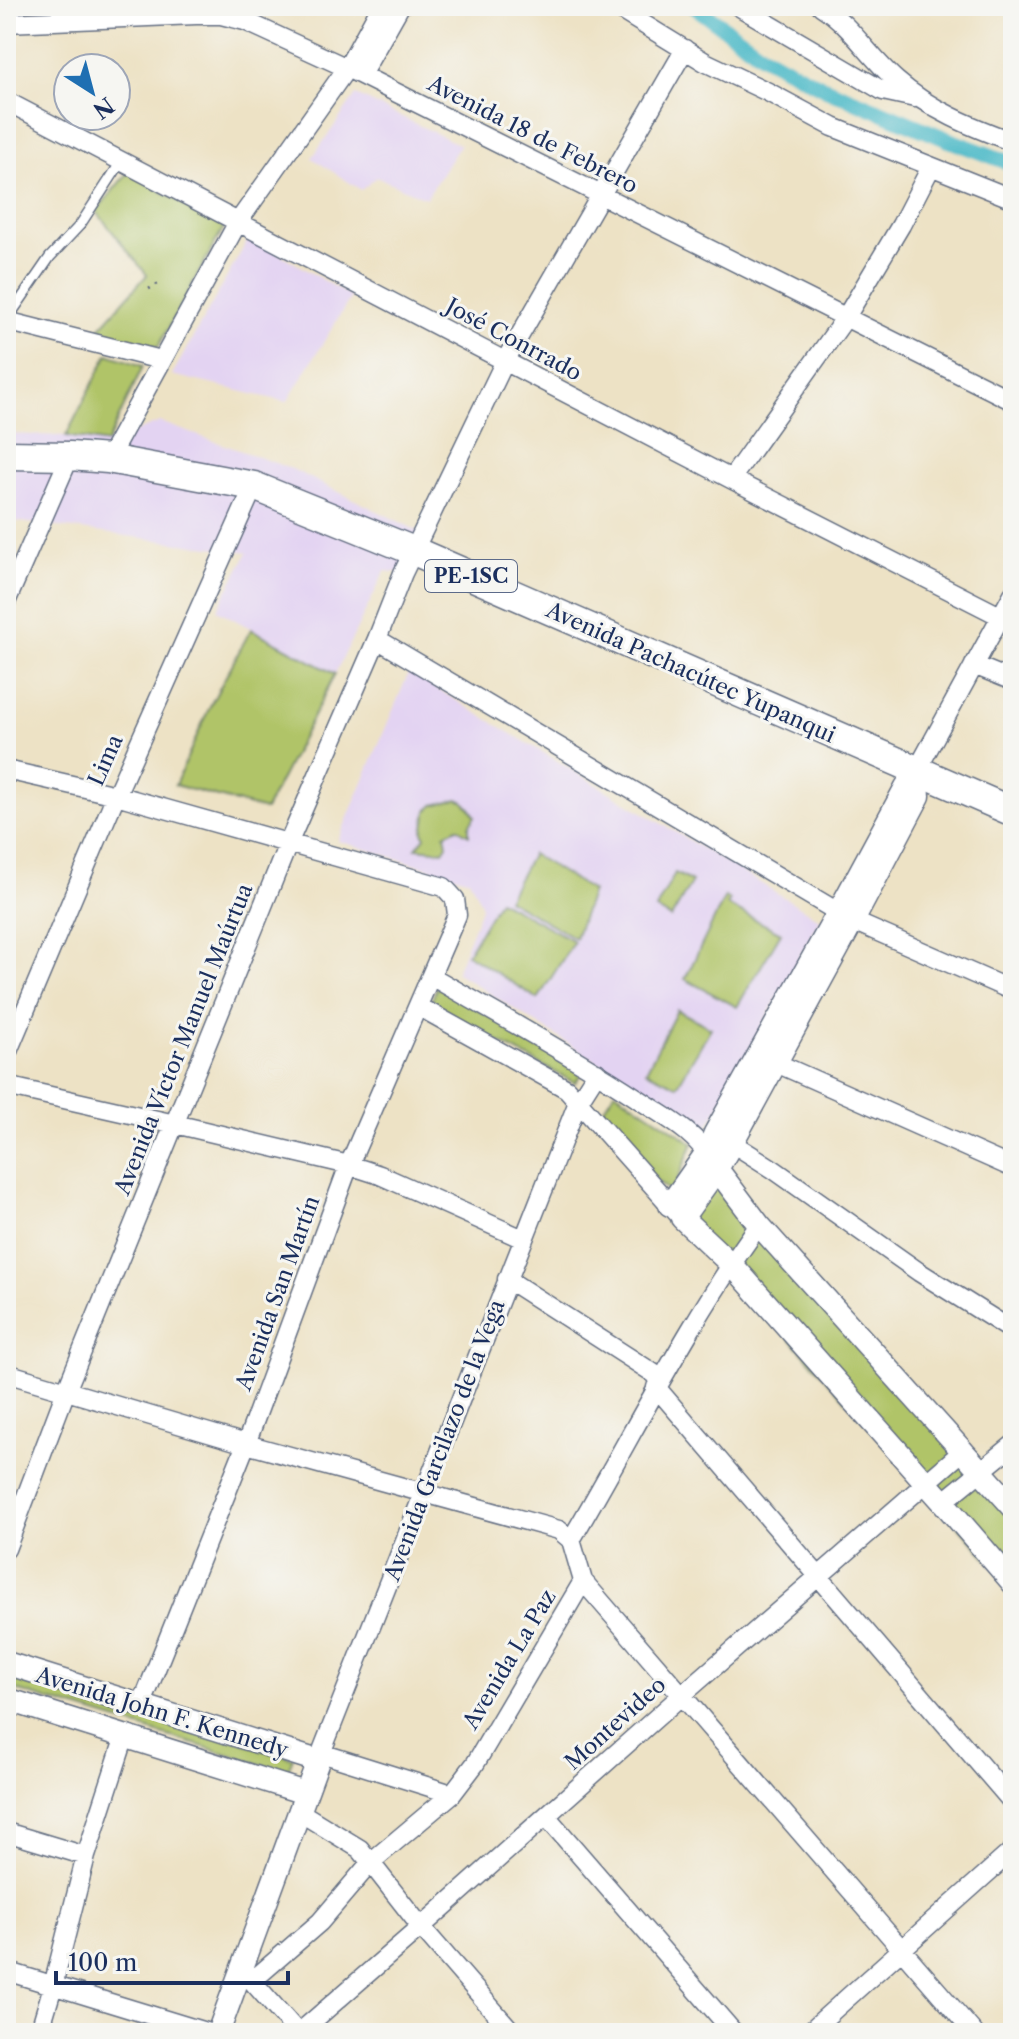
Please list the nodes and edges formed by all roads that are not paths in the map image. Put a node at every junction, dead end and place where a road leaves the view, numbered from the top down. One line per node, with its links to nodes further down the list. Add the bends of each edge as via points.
1 (381, 6): 8 (street)
2 (400, 6): 8 (street)
3 (614, 6): 7 (street)
4 (738, 6): 9 (street, via 883,91)
5 (821, 6): 9 (street)
6 (10, 17): 8 (street, Avenida 18 de Febrero, via 221,15)
7 (685, 49): 13 (street, via 833,127); 14 (street, Avenida Víctor Manuel Maúrtua)
8 (354, 71): 14 (street, Avenida 18 de Febrero); 16 (street)
9 (921, 100): 11 (street)
10 (6, 101): 12 (street, José Conrrado)
11 (1013, 142)
12 (121, 162): 16 (street, José Conrrado); 18 (lane)
13 (931, 167): 15 (street); 17 (street)
14 (601, 195): 17 (street, Avenida 18 de Febrero); 20 (street, Avenida Víctor Manuel Maúrtua)
15 (1013, 199)
16 (238, 222): 19 (street); 20 (street, José Conrrado)
17 (846, 317): 21 (street, Avenida 18 de Febrero); 25 (street)
18 (6, 321): 19 (street)
19 (161, 360): 24 (street)
20 (505, 361): 25 (street, José Conrrado); 27 (street, Avenida Víctor Manuel Maúrtua)
21 (1013, 401)
22 (6, 455): 23 (main road, Avenida Pachacútec Yupanqui / PE-1SC)
23 (70, 456): 24 (main road, Avenida Pachacútec Yupanqui / PE-1SC); 29 (street)
24 (108, 459): 26 (main road, Avenida Pachacútec Yupanqui / PE-1SC)
25 (731, 479): 30 (street, José Conrrado)
26 (254, 486): 27 (main road, Avenida Pachacútec Yupanqui / PE-1SC); 36 (street, Lima)
27 (414, 551): 31 (street, Avenida Víctor Manuel Maúrtua); 35 (main road, Avenida Pachacútec Yupanqui / PE-1SC)
28 (1013, 594): 30 (street)
29 (6, 602)
30 (1000, 616): 32 (street)
31 (377, 639): 38 (street, Avenida Víctor Manuel Maúrtua); 39 (street)
32 (974, 665): 33 (street); 35 (street)
33 (1013, 681)
34 (6, 770): 36 (street)
35 (917, 770): 37 (main road, PE-1SC); 39 (street, via 919,796)
36 (116, 795): 38 (street); 43 (street, Lima)
37 (1013, 812)
38 (288, 844): 40 (street, Avenida San Martín, via 444,887 455,899 457,915); 48 (street, Avenida Víctor Manuel Maúrtua)
39 (846, 916): 41 (street); 44 (street)
40 (431, 976): 42 (street, Avenida San Martín); 45 (street)
41 (1013, 991)
42 (418, 1006): 47 (street, via 567,1089); 51 (street, Avenida San Martín)
43 (6, 1056)
44 (767, 1059): 49 (street); 50 (street); 52 (street)
45 (597, 1072): 47 (street, Avenida Garcilazo de la Vega); 50 (street, via 679,1126)
46 (6, 1086): 48 (street)
47 (578, 1102): 53 (street); 55 (street, Avenida Garcilazo de la Vega)
48 (175, 1124): 51 (street); 61 (street, Avenida Víctor Manuel Maúrtua)
49 (732, 1143): 50 (street); 58 (street)
50 (712, 1160): 53 (street); 54 (street)
51 (349, 1165): 55 (street); 62 (street, Avenida San Martín)
52 (1013, 1168)
53 (676, 1212): 56 (street)
54 (759, 1225): 56 (street); 64 (street)
55 (523, 1239): 57 (street, Avenida Garcilazo de la Vega)
56 (731, 1264): 60 (street); 66 (street)
57 (507, 1279): 60 (street); 67 (street, Avenida Garcilazo de la Vega)
58 (1013, 1331)
59 (6, 1373): 61 (street)
60 (659, 1383): 70 (street); 72 (street)
61 (66, 1391): 62 (street); 71 (street, Avenida Víctor Manuel Maúrtua)
62 (246, 1444): 67 (street); 78 (street, Avenida San Martín)
63 (1013, 1445): 65 (street)
64 (964, 1450): 65 (street); 66 (street, Montevideo)
65 (982, 1470): 68 (street); 69 (street)
66 (926, 1483): 68 (street); 72 (street, Montevideo)
67 (423, 1493): 70 (street, via 559,1530); 80 (street, Avenida Garcilazo de la Vega)
68 (943, 1502): 74 (street)
69 (1013, 1507)
70 (571, 1540): 73 (street, Avenida La Paz)
71 (6, 1549)
72 (817, 1577): 76 (street, Montevideo); 83 (street)
73 (583, 1581): 76 (street); 81 (street, Avenida La Paz)
74 (1013, 1583)
75 (6, 1663): 78 (street, Avenida John F. Kennedy)
76 (682, 1695): 84 (street, Montevideo); 90 (street)
77 (6, 1699): 79 (street, Avenida John F. Kennedy)
78 (142, 1704): 80 (street, Avenida John F. Kennedy)
79 (125, 1736): 82 (street, Avenida John F. Kennedy); 87 (street)
80 (320, 1757): 81 (street); 82 (street, Avenida Garcilazo de la Vega)
81 (452, 1794): 88 (street, Avenida La Paz)
82 (302, 1802): 88 (street); 92 (street, Avenida Garcilazo de la Vega)
83 (1013, 1803)
84 (546, 1816): 89 (street, Montevideo); 99 (street)
85 (6, 1832): 87 (street)
86 (1013, 1850): 90 (street)
87 (86, 1856): 93 (street)
88 (371, 1862): 89 (street); 92 (street, Avenida La Paz, via 320,1922)
89 (421, 1927): 97 (street, Montevideo); 98 (street)
90 (901, 1948): 100 (street); 101 (street)
91 (6, 1971): 93 (street)
92 (247, 1973): 96 (street, Avenida Garcilazo de la Vega); 97 (street)
93 (53, 1986): 94 (street); 95 (street)
94 (39, 2033)
95 (209, 2033)
96 (218, 2033)
97 (299, 2033)
98 (513, 2033)
99 (734, 2033)
100 (808, 2033)
101 (974, 2033)

